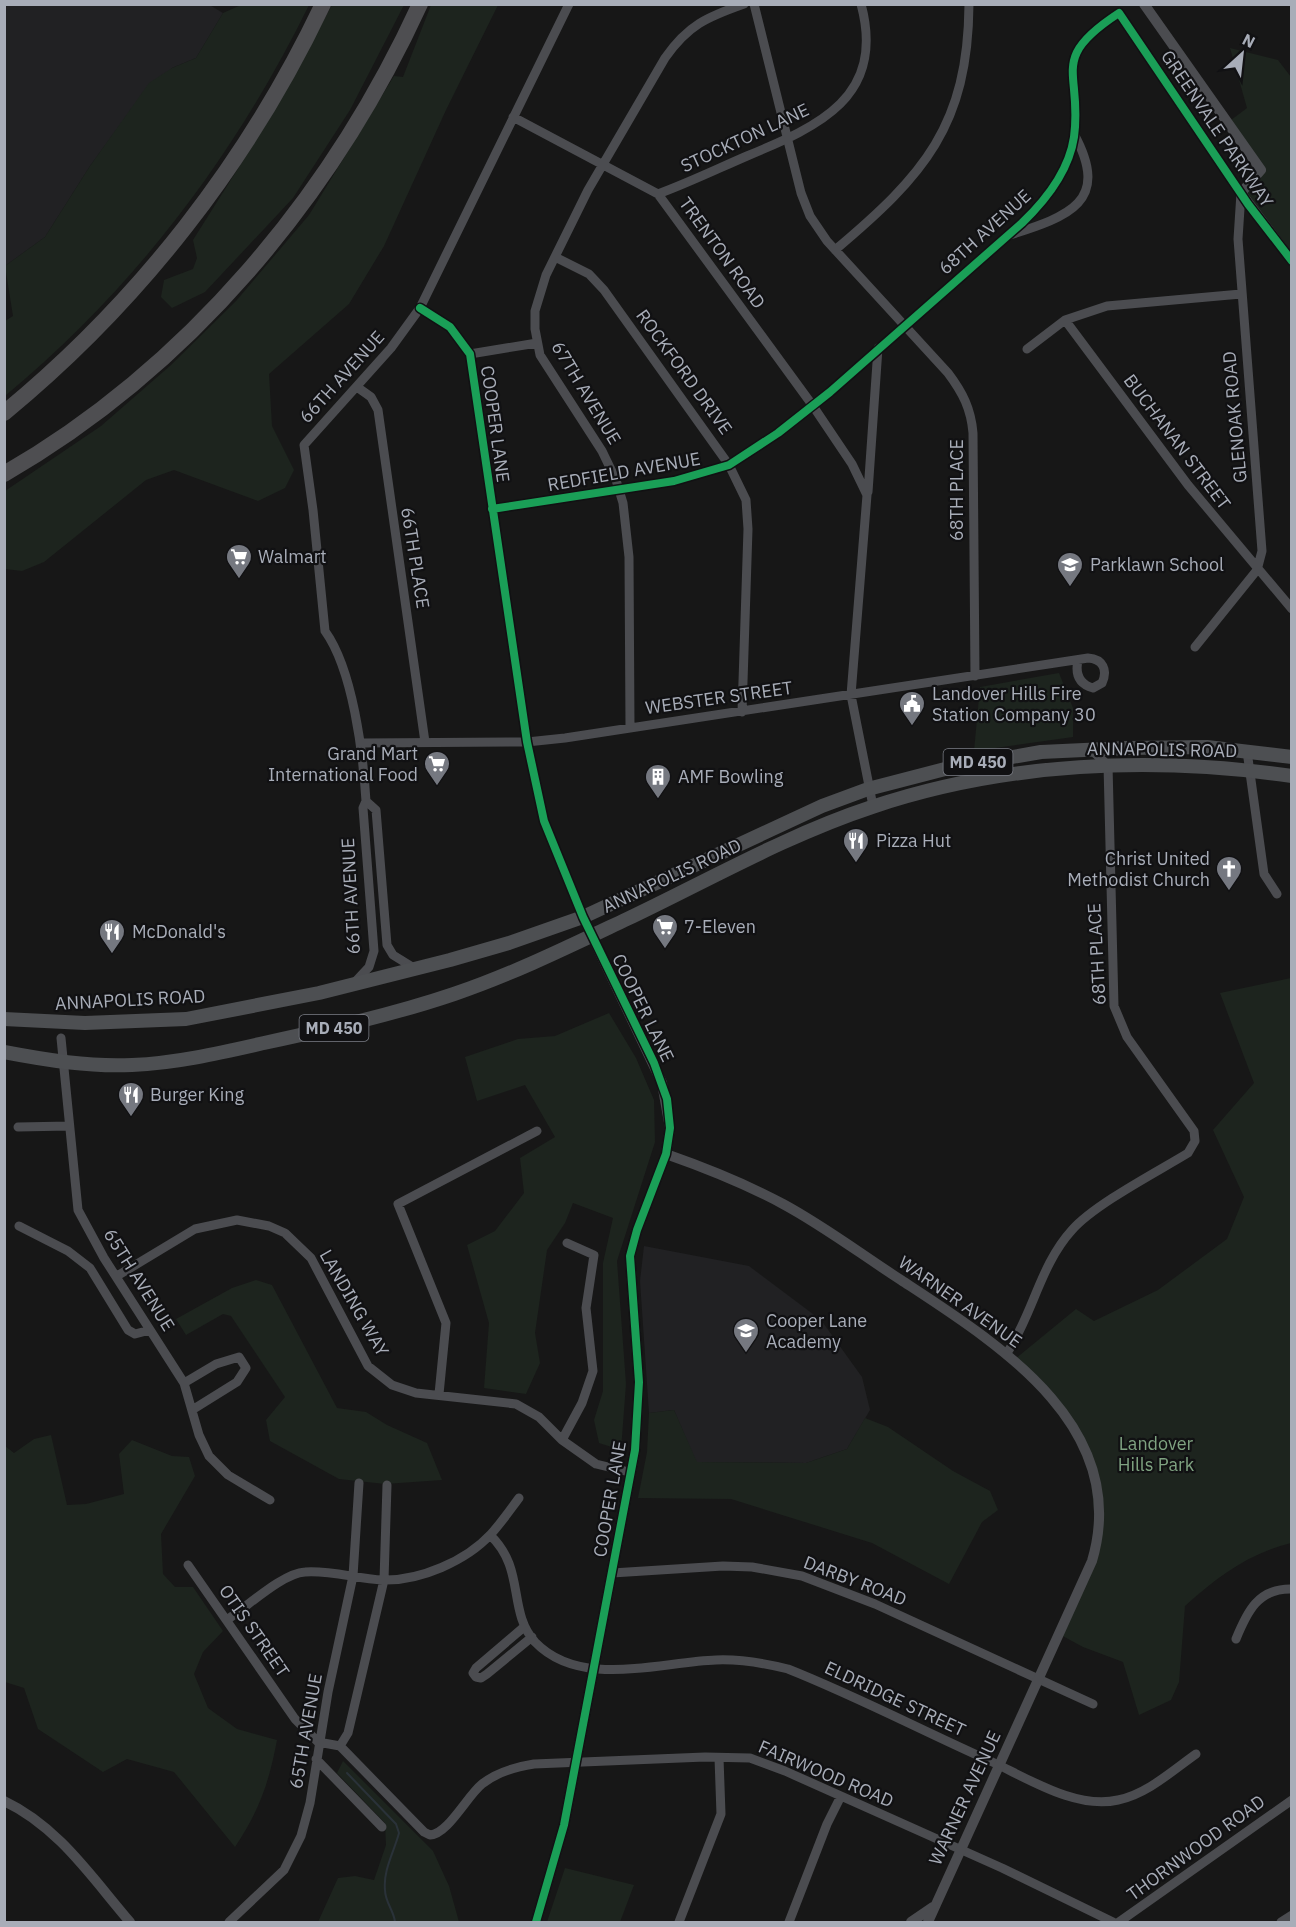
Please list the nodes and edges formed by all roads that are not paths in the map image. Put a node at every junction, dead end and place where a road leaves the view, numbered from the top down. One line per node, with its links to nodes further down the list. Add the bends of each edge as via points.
1 (323, 4): 30 (highway, via 265,113 182,233 100,325)
2 (420, 4): 32 (highway, via 387,71 336,156 241,278 179,343 106,406)
3 (569, 4): 10 (street, 66TH AVENUE)
4 (744, 4): 13 (street, 67TH AVENUE, via 701,21 676,44)
5 (754, 4): 12 (street)
6 (861, 4): 12 (street, STOCKTON LANE, via 868,46 855,88 824,120)
7 (969, 4): 17 (street, via 961,89 943,132 910,181)
8 (1144, 4): 14 (street, GREENVALE PARKWAY, via 1261,170)
9 (1119, 13): 11 (street, 68TH AVENUE, via 1088,36 1074,57); 14 (street, GREENVALE PARKWAY)
10 (513, 117): 13 (street, TRENTON ROAD); 21 (street, 66TH AVENUE)
11 (1074, 134): 16 (street, 68TH AVENUE, via 1065,164 1047,196); 16 (street, via 1088,163 1089,181 1084,196 1064,213)
12 (787, 138): 15 (street, STOCKTON LANE); 17 (street, via 806,207)
13 (602, 163): 15 (street, TRENTON ROAD); 18 (street, 67TH AVENUE)
14 (1241, 193): 19 (street, GREENVALE PARKWAY); 20 (street, GLENOAK ROAD)
15 (658, 194): 29 (street, TRENTON ROAD)
16 (1005, 236): 23 (street, 68TH AVENUE)
17 (835, 250): 23 (street)
18 (555, 257): 24 (street, 67TH AVENUE, via 538,295); 31 (street, ROCKFORD DRIVE, via 597,281)
19 (1292, 261)
20 (1241, 294): 22 (street, via 1132,302); 36 (street, GLENOAK ROAD, via 1262,540)
21 (420, 308): 27 (street, COOPER LANE, via 450,327); 28 (street, 66TH AVENUE)
22 (1065, 320): 26 (street); 36 (street, BUCHANAN STREET, via 1148,433)
23 (903, 325): 25 (street, 68TH AVENUE); 40 (street, 68TH PLACE, via 959,388 970,412)
24 (537, 343): 27 (street); 33 (street, 67TH AVENUE, via 552,377 593,434)
25 (878, 348): 29 (street, 68TH AVENUE); 34 (street)
26 (1027, 349)
27 (470, 354): 35 (street, COOPER LANE)
28 (357, 387): 44 (street, 66TH PLACE, via 371,397 378,410); 46 (street, 66TH AVENUE, via 304,445 325,631 336,647)
29 (813, 406): 31 (street, REDFIELD AVENUE); 34 (street, via 852,464)
30 (4, 413)
31 (729, 465): 33 (street, REDFIELD AVENUE, via 702,475); 42 (street, ROCKFORD DRIVE, via 742,488 748,514)
32 (4, 474)
33 (620, 491): 35 (street, REDFIELD AVENUE); 43 (street, 67TH AVENUE, via 628,537)
34 (867, 495): 41 (street)
35 (492, 509): 45 (street, COOPER LANE)
36 (1257, 570): 37 (street, BUCHANAN STREET); 38 (street, GLENOAK ROAD)
37 (1292, 609)
38 (1195, 647)
39 (1078, 660): 40 (street, WEBSTER STREET)
40 (975, 676): 41 (street, WEBSTER STREET)
41 (851, 695): 42 (street, WEBSTER STREET); 53 (street)
42 (742, 712): 43 (street, WEBSTER STREET)
43 (630, 728): 45 (street, WEBSTER STREET)
44 (425, 742): 45 (street, WEBSTER STREET); 46 (street, WEBSTER STREET)
45 (526, 742): 57 (street, COOPER LANE, via 544,821)
46 (362, 743): 54 (street, 66TH AVENUE)
47 (1090, 749): 48 (main road, ANNAPOLIS ROAD / MD 450, via 1207,747); 50 (street); 53 (main road, ANNAPOLIS ROAD / MD 450, via 981,762)
48 (1247, 751): 49 (main road, ANNAPOLIS ROAD / MD 450); 51 (street)
49 (1292, 757)
50 (1108, 765): 51 (main road, ANNAPOLIS ROAD / MD 450); 55 (main road, ANNAPOLIS ROAD / MD 450, via 1008,776); 75 (street, 68TH PLACE, via 1114,1006 1127,1037 1194,1131 1195,1141 1188,1154 1072,1230 1041,1282 1024,1325)
51 (1250, 770): 52 (main road, ANNAPOLIS ROAD / MD 450); 56 (street, via 1264,874)
52 (1292, 776)
53 (868, 789): 55 (street); 57 (main road, ANNAPOLIS ROAD / MD 450, via 822,806)
54 (366, 801): 59 (street, 66TH AVENUE, via 376,810 387,945 393,955); 60 (street, 66TH AVENUE, via 363,808 374,951 369,967)
55 (873, 806): 58 (main road, ANNAPOLIS ROAD / MD 450)
56 (1276, 894)
57 (583, 917): 58 (street, COOPER LANE); 59 (main road, ANNAPOLIS ROAD / MD 450, via 509,943)
58 (591, 934): 64 (main road, ANNAPOLIS ROAD / MD 450, via 455,994 343,1025 191,1060 131,1065); 68 (street, COOPER LANE, via 662,1083 670,1121)
59 (414, 968): 60 (main road, ANNAPOLIS ROAD / MD 450)
60 (353, 984): 61 (main road, ANNAPOLIS ROAD / MD 450, via 186,1019 85,1023)
61 (4, 1019)
62 (61, 1038): 64 (street, 65TH AVENUE)
63 (4, 1052): 64 (main road, ANNAPOLIS ROAD / MD 450)
64 (63, 1062): 65 (street, 65TH AVENUE)
65 (69, 1126): 66 (street); 71 (street, 65TH AVENUE, via 78,1210)
66 (18, 1127)
67 (537, 1131): 77 (street, via 398,1204 446,1323)
68 (666, 1154): 75 (street, WARNER AVENUE, via 785,1205 927,1296); 80 (street, COOPER LANE, via 630,1256 639,1382 635,1450)
69 (19, 1227): 72 (street, via 68,1251)
70 (567, 1243): 79 (street, via 594,1255 586,1308 592,1371 582,1404)
71 (104, 1258): 72 (street); 73 (street, 65TH AVENUE)
72 (90, 1268): 74 (street, via 128,1330 135,1334)
73 (117, 1276): 74 (street, 65TH AVENUE); 77 (street, LANDING WAY, via 195,1228 237,1220 269,1226 285,1233 311,1258 368,1366 392,1385 416,1393)
74 (150, 1330): 76 (street, 65TH AVENUE)
75 (1007, 1353): 96 (street, WARNER AVENUE, via 1065,1414 1096,1480 1099,1502 1099,1530 1092,1561)
76 (184, 1383): 78 (street, 65TH AVENUE); 78 (street, via 216,1364 239,1357 246,1368 237,1382)
77 (439, 1394): 79 (street, LANDING WAY, via 516,1404 539,1417)
78 (192, 1410): 84 (street, 65TH AVENUE, via 209,1456 228,1475)
79 (562, 1440): 80 (street, LANDING WAY, via 596,1464)
80 (629, 1472): 87 (street, COOPER LANE)
81 (359, 1483): 88 (street, 65TH AVENUE)
82 (387, 1485): 89 (street, 65TH AVENUE)
83 (519, 1498): 85 (street)
84 (270, 1500)
85 (490, 1535): 89 (street, via 466,1554 435,1569); 92 (street, via 501,1545 511,1565)
86 (188, 1565): 91 (street, OTIS STREET)
87 (612, 1573): 95 (street, COOPER LANE); 96 (street, DARBY ROAD, via 723,1566 802,1576 875,1604)
88 (353, 1576): 89 (street); 91 (street, via 305,1572 289,1576); 98 (street, 65TH AVENUE)
89 (384, 1580): 99 (street, 65TH AVENUE, via 348,1733)
90 (1292, 1589): 94 (street, via 1276,1590 1258,1599 1247,1612)
91 (228, 1619): 98 (street, OTIS STREET, via 296,1719)
92 (524, 1627): 93 (street, ELDRIDGE STREET); 93 (street, via 476,1668 476,1677 487,1674)
93 (532, 1637): 95 (street, ELDRIDGE STREET, via 547,1652)
94 (1236, 1639)
95 (595, 1668): 103 (street, COOPER LANE); 104 (street, ELDRIDGE STREET, via 613,1670 718,1660 764,1663 815,1680)
96 (1038, 1679): 97 (street, DARBY ROAD); 104 (street, WARNER AVENUE)
97 (1094, 1704)
98 (318, 1742): 99 (street); 102 (street, 65TH AVENUE)
99 (340, 1746): 103 (street, FAIRWOOD ROAD, via 424,1832 436,1835 493,1776 534,1764)
100 (1196, 1754): 104 (street, ELDRIDGE STREET, via 1139,1792 1117,1801 1101,1802 1065,1794)
101 (719, 1758): 103 (street, FAIRWOOD ROAD); 105 (street, FAIRWOOD ROAD, via 750,1758); 115 (street, via 721,1814)
102 (316, 1759): 108 (street); 113 (street, 65TH AVENUE, via 306,1819 294,1854 275,1881)
103 (577, 1764): 114 (street, COOPER LANE, via 557,1857)
104 (999, 1765): 109 (street, WARNER AVENUE)
105 (841, 1796): 109 (street, FAIRWOOD ROAD); 116 (street)
106 (1292, 1800): 120 (street, THORNWOOD ROAD)
107 (4, 1802): 112 (street, via 32,1816 59,1839)
108 (382, 1827)
109 (960, 1850): 110 (street, WARNER AVENUE); 119 (street, FAIRWOOD ROAD)
110 (933, 1907): 117 (street, WARNER AVENUE); 118 (street, WARNER AVENUE)
111 (1292, 1915): 121 (street)
112 (130, 1923)
113 (229, 1923)
114 (536, 1923)
115 (679, 1923)
116 (789, 1923)
117 (911, 1923)
118 (928, 1923)
119 (1113, 1923)
120 (1119, 1923)
121 (1281, 1923)

